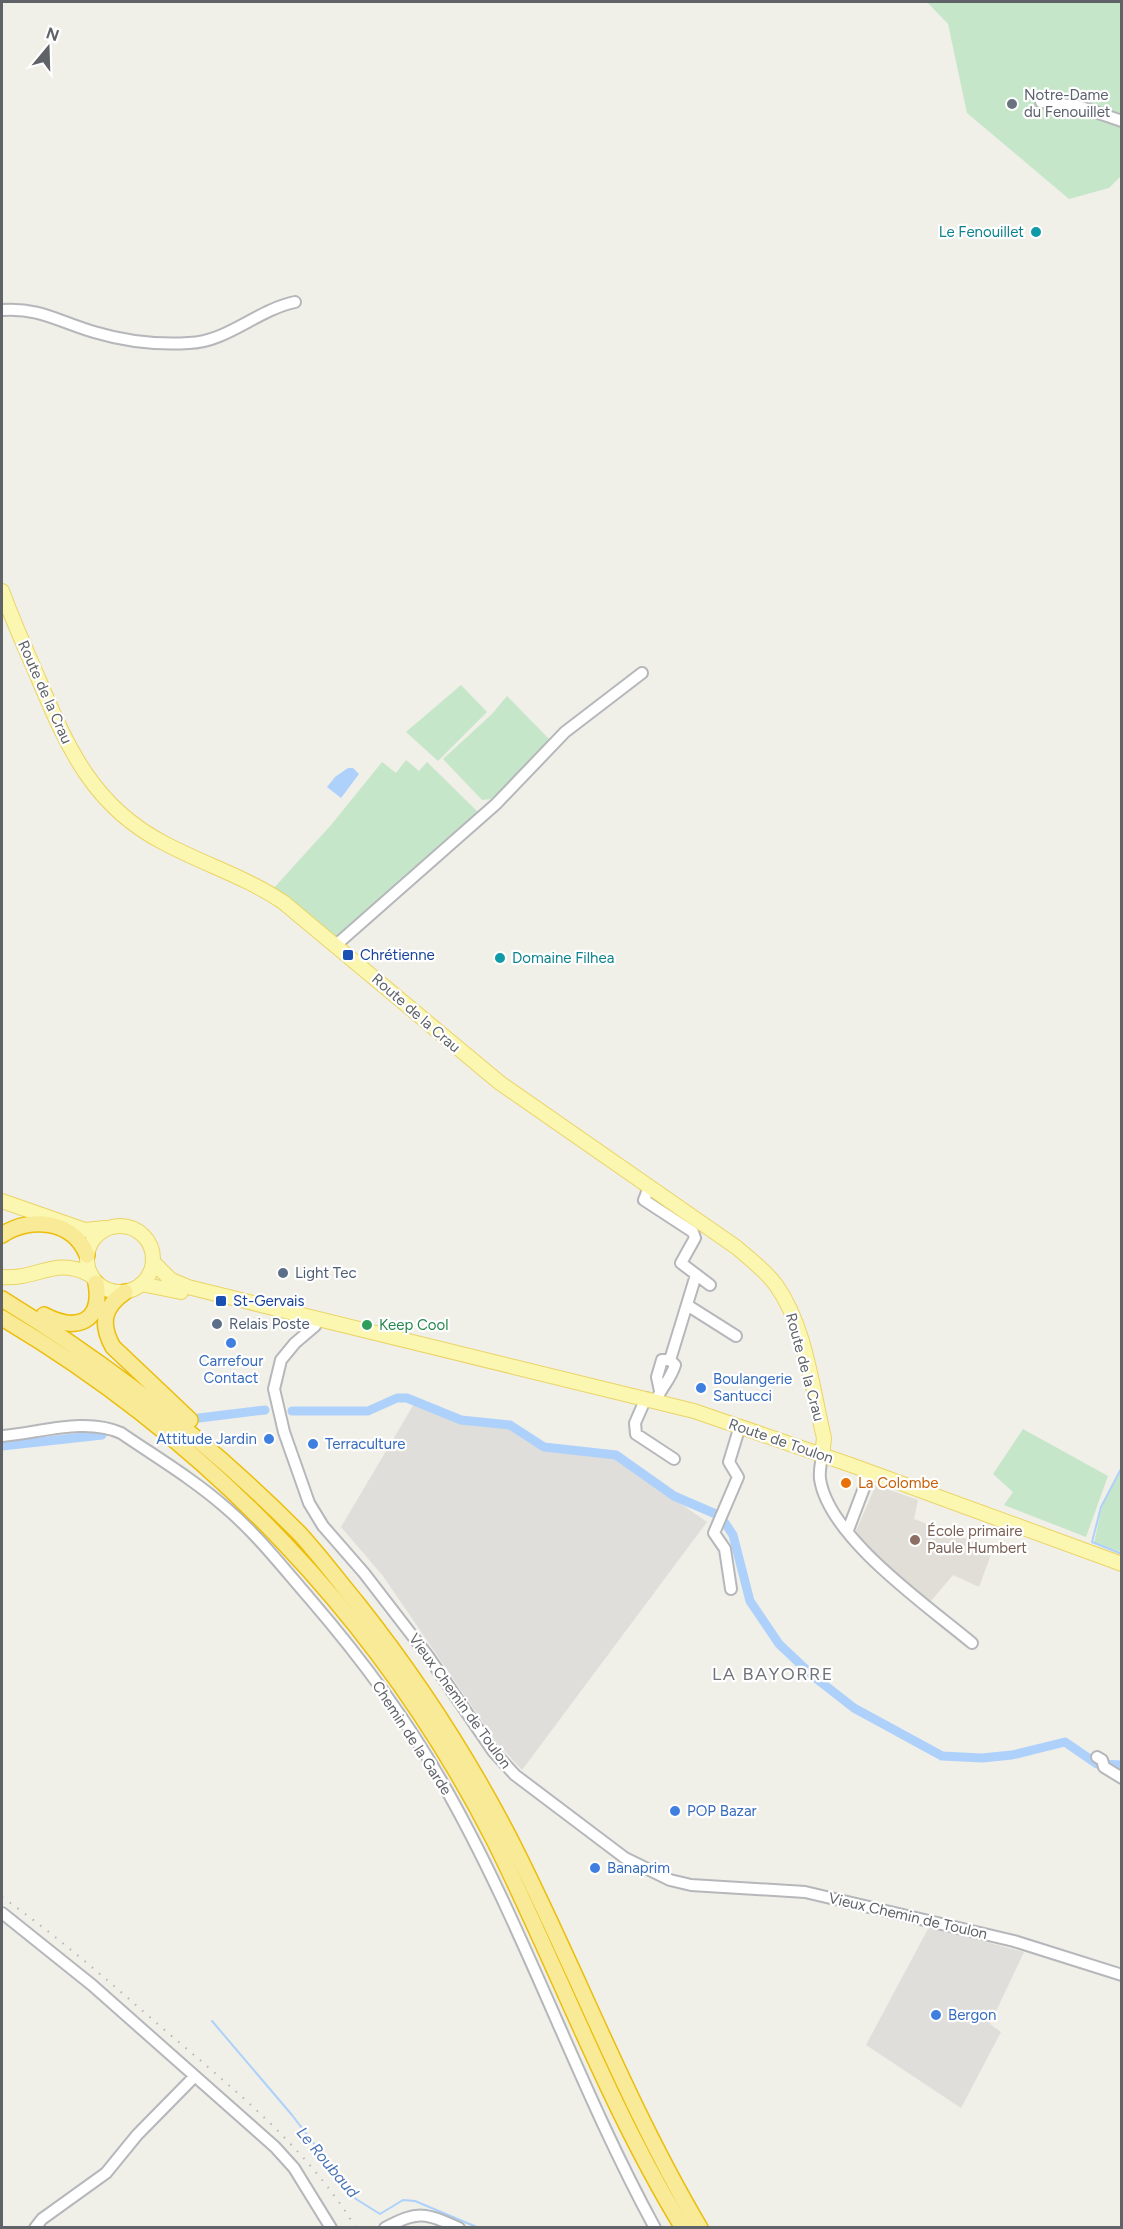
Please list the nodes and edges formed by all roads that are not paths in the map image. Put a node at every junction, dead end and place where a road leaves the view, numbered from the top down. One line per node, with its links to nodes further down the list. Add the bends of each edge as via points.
1 (1041, 102): 2 (street, via 1078,106)
2 (1122, 121)
3 (295, 302): 4 (street, via 213,338 190,343 116,338 24,308)
4 (2, 310)
5 (2, 591): 7 (main road, Route de la Crau, via 68,746 92,784 112,806 163,843 263,888)
6 (642, 673): 7 (street, via 565,732 496,804)
7 (336, 945): 8 (main road, Route de la Crau, via 500,1083)
8 (649, 1187): 16 (street, via 644,1200 693,1232 695,1238 681,1263); 33 (main road, Route de la Crau, via 736,1247 776,1285 794,1317)
9 (2, 1201): 10 (main road)
10 (52, 1220): 11 (main road, via 85,1230); 12 (highway, via 22,1219)
11 (110, 1227): 14 (main road, via 94,1238); 15 (main road, via 121,1226 141,1234 152,1251)
12 (2, 1228)
13 (2, 1235): 14 (highway, via 18,1225 48,1225 71,1232)
14 (87, 1255): 18 (main road)
15 (153, 1262): 19 (main road); 26 (main road, Route de Toulon, via 171,1280 188,1287)
16 (696, 1275): 20 (street); 24 (street)
17 (2, 1277): 18 (main road, via 27,1276 64,1265)
18 (93, 1279): 21 (highway, via 97,1306 78,1324 58,1323); 22 (main road, via 115,1292)
19 (141, 1284): 22 (main road); 26 (main road, Route de Toulon)
20 (710, 1285)
21 (2, 1291)
22 (125, 1292): 40 (highway, via 113,1300 105,1316 106,1332 113,1347 264,1491)
23 (2, 1299): 40 (highway, via 150,1399)
24 (687, 1305): 28 (street); 30 (street, via 670,1360 662,1360)
25 (2, 1318): 38 (highway, via 132,1404)
26 (309, 1320): 29 (main road, Route de Toulon); 29 (main road, Route de Toulon, via 334,1322); 47 (street, Vieux Chemin de Toulon, via 281,1360 274,1389 284,1432 309,1503 515,1775 625,1858 670,1880 691,1885 805,1892 1014,1941)
27 (2, 1325): 38 (highway, via 88,1380)
28 (736, 1336)
29 (432, 1347): 30 (main road, Route de Toulon)
30 (654, 1397): 31 (main road, Route de Toulon); 35 (street, via 635,1423 636,1434)
31 (740, 1426): 34 (main road, Route de Toulon); 42 (street, via 729,1462 738,1478 714,1533 725,1549)
32 (2, 1436): 53 (street, Chemin de la Garde, via 92,1425 121,1433 224,1506 338,1631 415,1736 459,1813 519,1936 625,2174)
33 (824, 1438): 34 (main road, Route de la Crau); 36 (main road, Route de la Crau)
34 (822, 1456): 36 (main road, Route de Toulon); 39 (street, via 820,1479 825,1496)
35 (674, 1459)
36 (851, 1465): 37 (main road, Route de Toulon)
37 (870, 1472): 39 (street); 41 (main road, Route de Toulon)
38 (240, 1497): 54 (highway, via 319,1580 378,1653 452,1765 493,1839 621,2114)
39 (848, 1530): 43 (street, via 905,1589)
40 (302, 1536): 55 (highway, via 390,1644 465,1758 509,1838 640,2116)
41 (1122, 1564)
42 (731, 1589)
43 (972, 1643)
44 (1101, 1761): 45 (street)
45 (1122, 1778)
46 (2, 1913): 48 (street, via 92,1985)
47 (1122, 1975)
48 (194, 2077): 49 (street, via 106,2173); 50 (street, via 275,2147 294,2168)
49 (35, 2228)
50 (331, 2228)
51 (385, 2228): 52 (street, via 418,2214)
52 (459, 2228)
53 (655, 2228)
54 (683, 2228)
55 (700, 2228)

